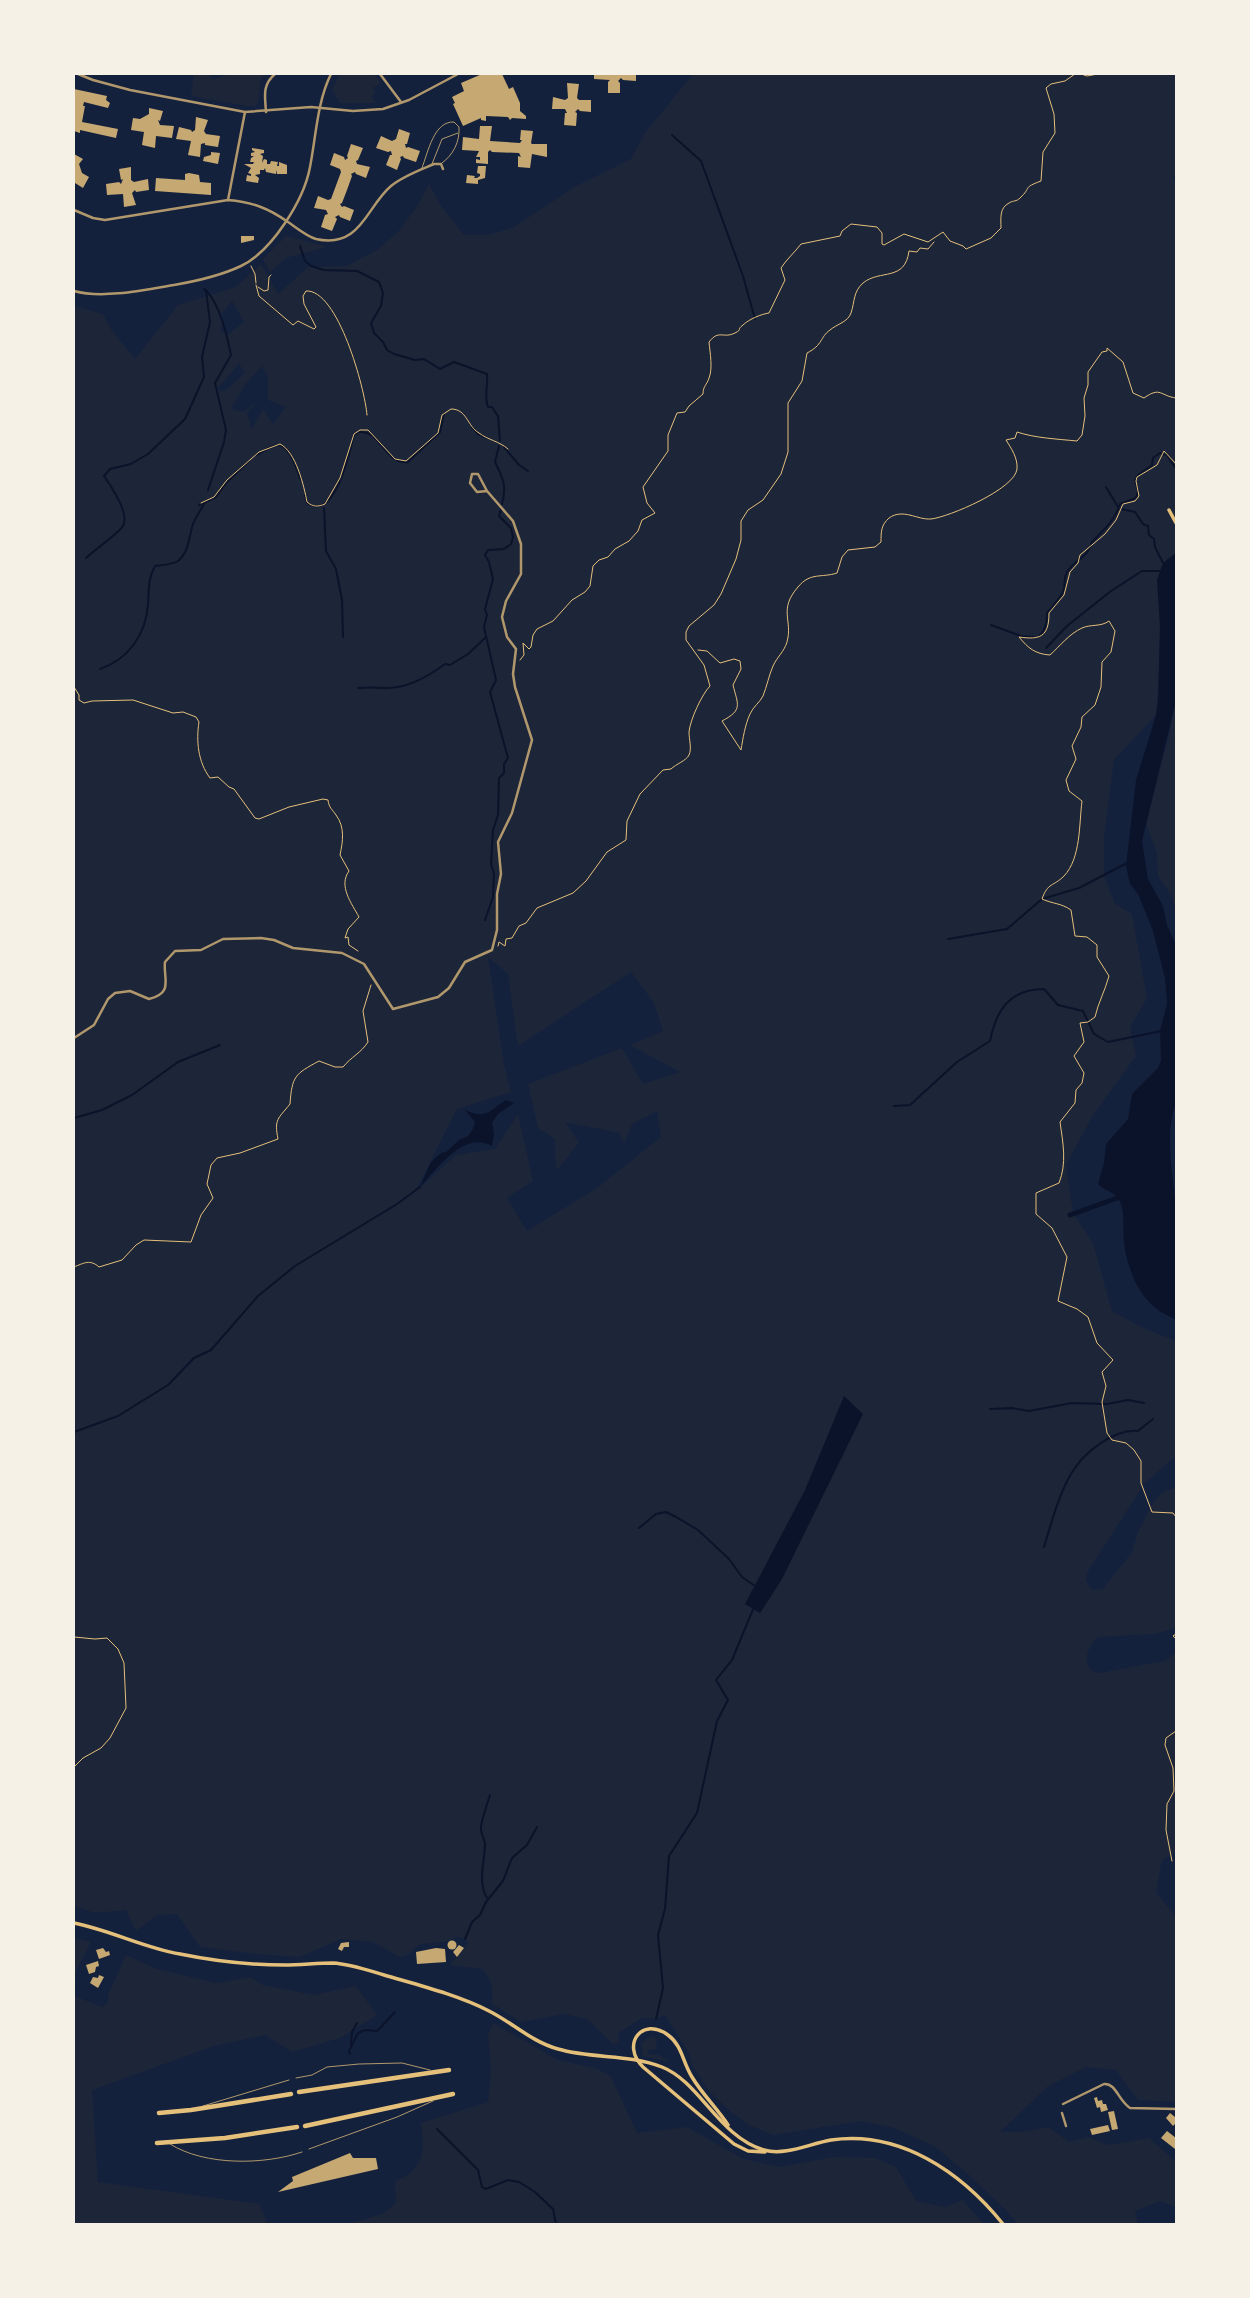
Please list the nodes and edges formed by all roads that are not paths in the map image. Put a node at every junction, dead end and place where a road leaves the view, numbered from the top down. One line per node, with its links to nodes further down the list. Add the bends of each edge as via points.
1 (78, 74): 8 (street, via 130,90)
2 (275, 74): 9 (street, via 264,88)
3 (331, 74): 7 (street)
4 (380, 74): 6 (street)
5 (458, 74): 6 (street)
6 (401, 103): 7 (street, via 364,111)
7 (321, 108): 9 (street); 17 (street, via 307,180)
8 (245, 112): 9 (street); 15 (street)
9 (266, 112)
10 (460, 132): 11 (lane, via 452,155); 12 (lane, via 442,139); 14 (lane, via 454,122 441,126)
11 (441, 164): 12 (street); 13 (street)
12 (431, 165): 14 (street)
13 (443, 169)
14 (421, 170): 17 (street, via 389,187 357,230 342,237 314,239)
15 (228, 200): 16 (street, via 105,220); 17 (street, via 254,203)
16 (74, 210)
17 (287, 221): 18 (street, via 248,262 216,276 152,289 100,294)
18 (74, 291)
19 (487, 491): 19 (street, via 473,489 472,474 478,474); 22 (street, via 510,516 521,544 521,574 502,617 516,649 515,687 532,740 513,810 498,842 495,944 489,952 465,962 450,988 438,996 391,1008 364,964 342,953 293,948 268,939 223,939 204,950 171,953 160,994 149,999 130,991 115,993 94,1025)
20 (1169, 510): 21 (main road)
21 (1177, 523)
22 (74, 1038)
23 (74, 1923): 39 (main road, via 179,1954 256,1964 346,1965 475,2004 547,2046 663,2068 684,2082)
24 (446, 2071): 25 (lane, via 402,2063 359,2064 327,2067); 27 (highway)
25 (296, 2078)
26 (289, 2080): 33 (lane)
27 (299, 2092)
28 (291, 2094): 33 (highway)
29 (453, 2094): 30 (highway)
30 (445, 2095): 36 (highway); 42 (lane)
31 (1063, 2104): 32 (street, via 1109,2084 1130,2108); 35 (lane)
32 (1177, 2109)
33 (191, 2110): 34 (highway)
34 (159, 2113)
35 (1062, 2113): 37 (street)
36 (305, 2126)
37 (1066, 2126)
38 (298, 2127): 41 (highway)
39 (733, 2133): 43 (main road); 43 (main road, via 667,2034 651,2028 637,2035 633,2048 640,2064 697,2113 740,2147)
40 (157, 2143): 41 (highway)
41 (168, 2143): 44 (lane, via 191,2155 235,2160 270,2161)
42 (309, 2149)
43 (772, 2151): 45 (main road, via 850,2138 887,2141 960,2180)
44 (302, 2152)
45 (1003, 2224)

